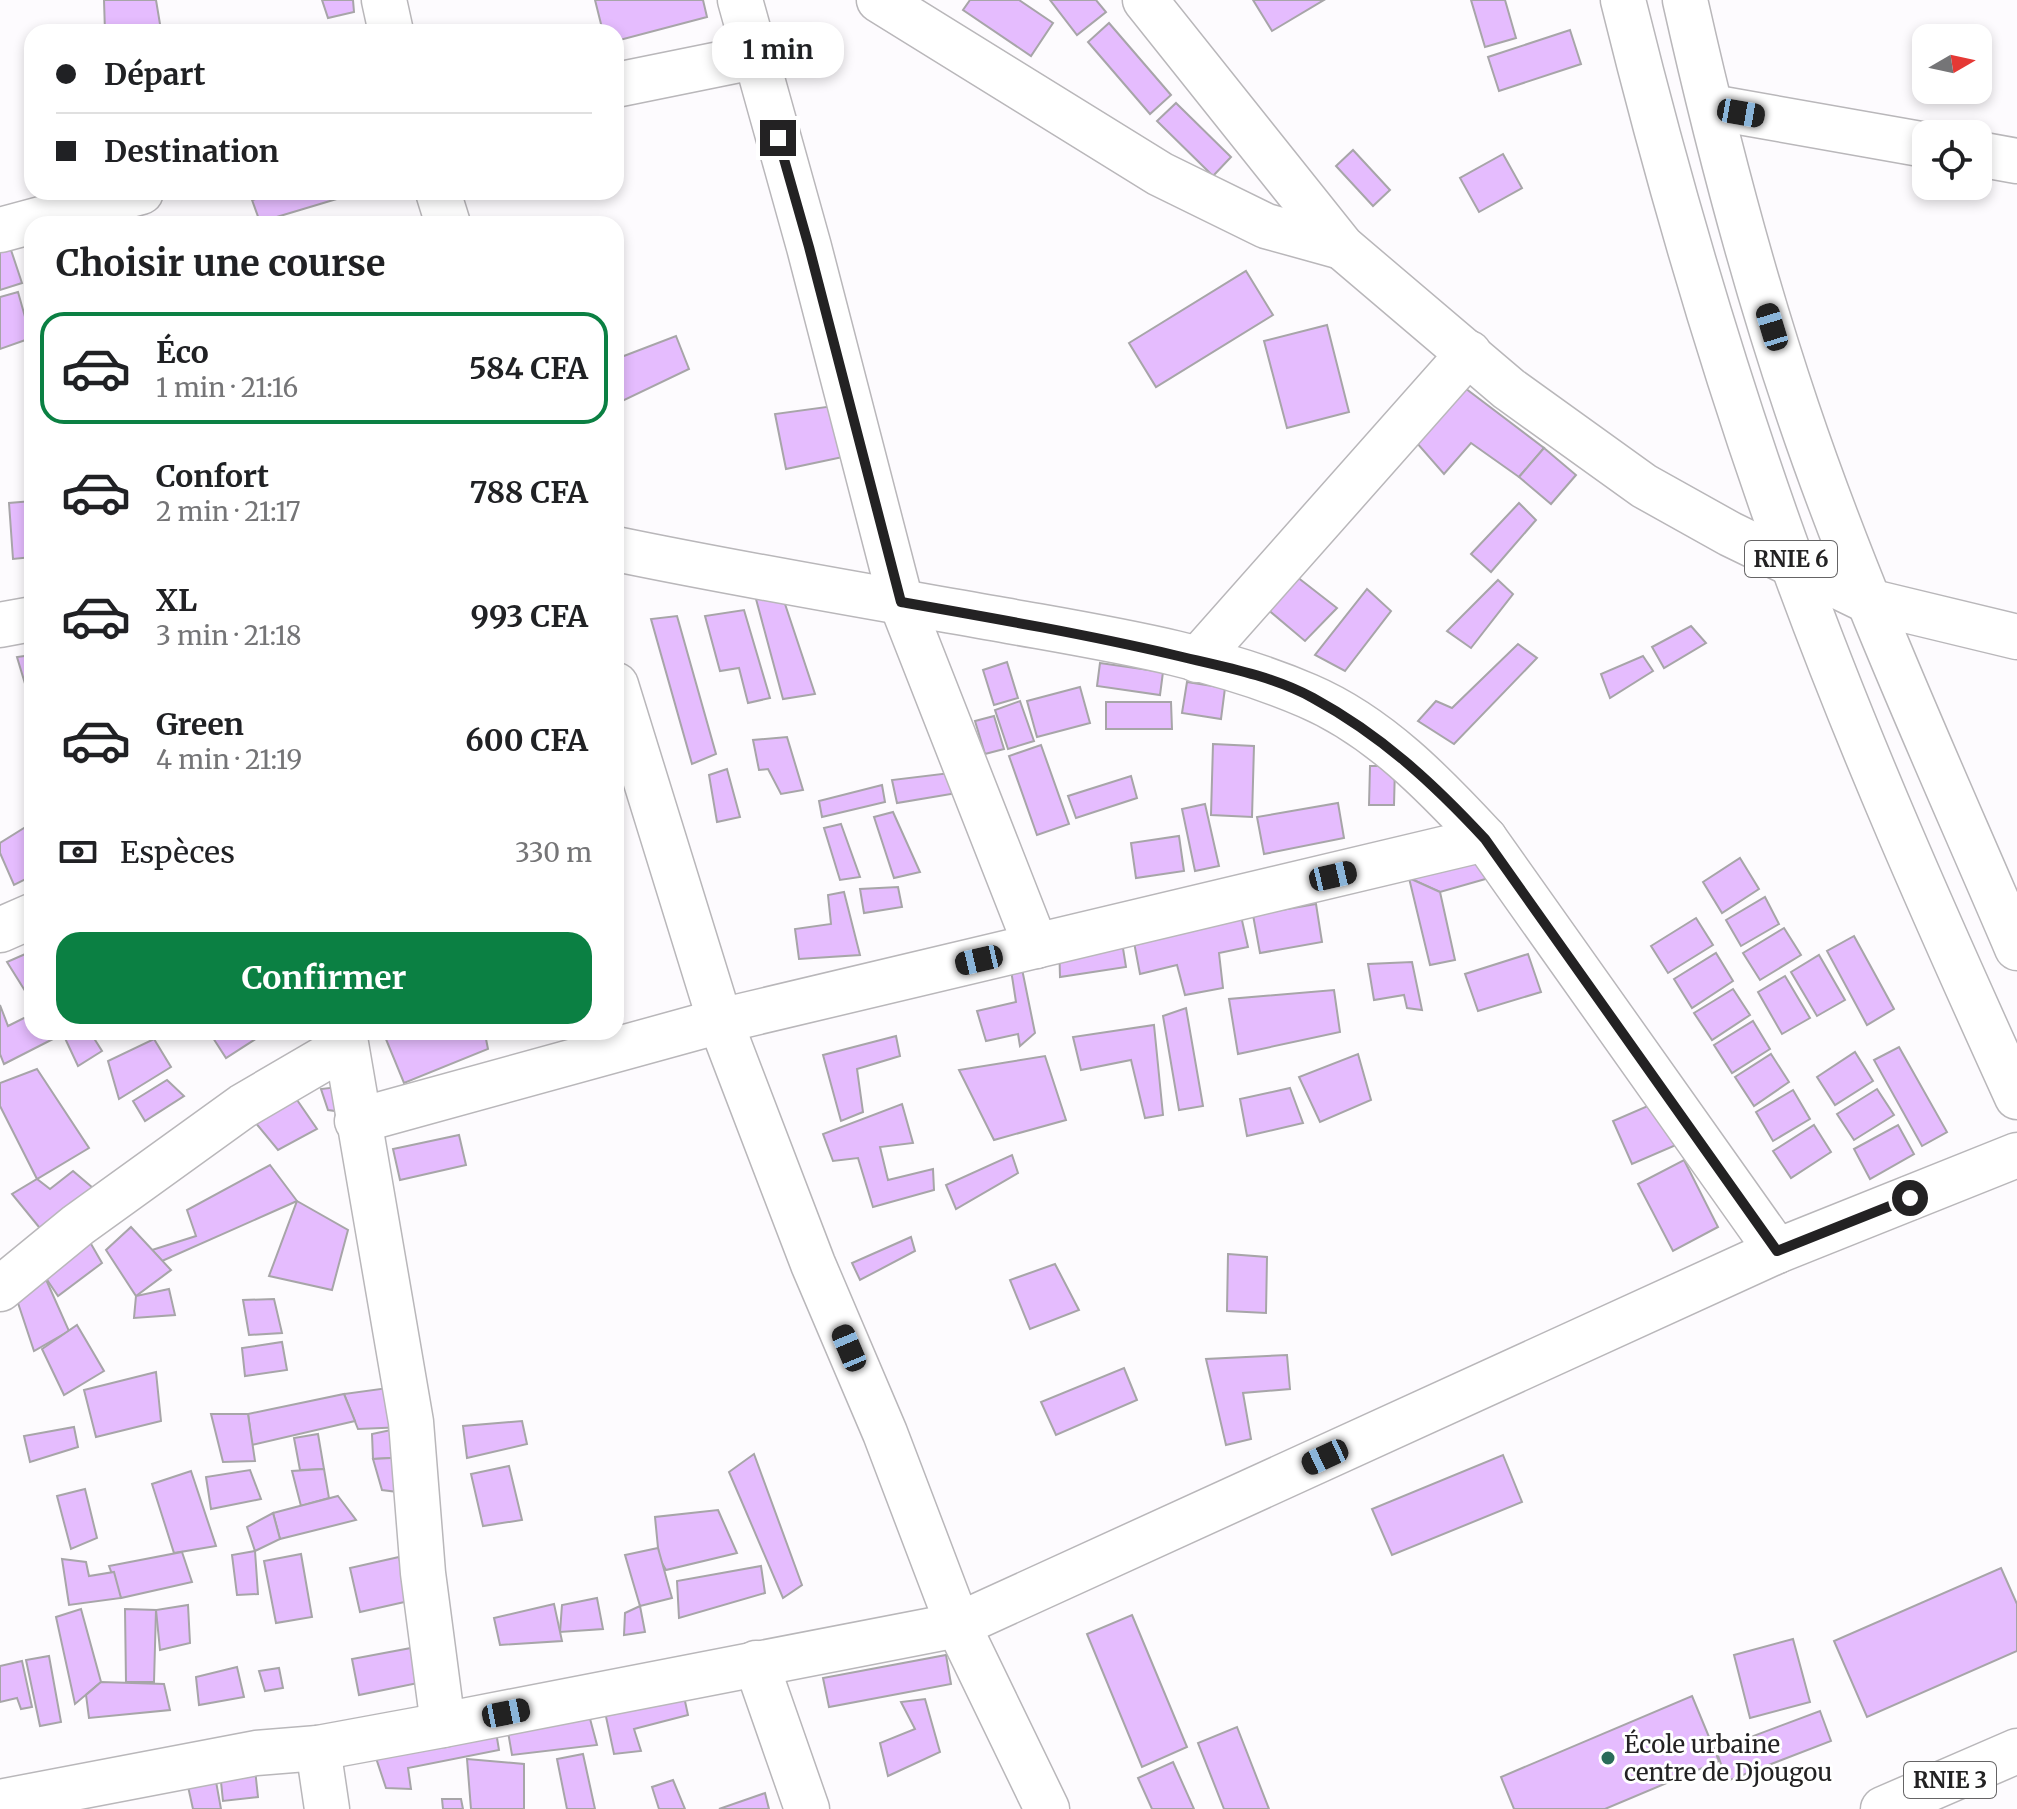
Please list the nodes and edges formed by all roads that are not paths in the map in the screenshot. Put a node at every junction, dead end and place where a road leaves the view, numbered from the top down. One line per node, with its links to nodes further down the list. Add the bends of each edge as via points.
1 (384, 0): 7 (main road)
2 (740, 0): 8 (main road)
3 (879, 0): 18 (main road, via 1160,174 1266,226)
4 (1145, 0): 18 (main road)
5 (1623, 0): 21 (main road, RNIE 6, via 1664,165)
6 (1685, 0): 10 (main road, RNIE 6)
7 (389, 24)
8 (754, 57): 9 (main road); 23 (main road)
9 (624, 83)
10 (1711, 107): 11 (main road); 22 (main road, RNIE 6, via 1797,409)
11 (1912, 143)
12 (1992, 157): 13 (main road)
13 (2017, 161)
14 (111, 200): 15 (main road)
15 (52, 216)
16 (24, 224): 17 (main road)
17 (0, 230)
18 (1342, 247): 19 (main road)
19 (1469, 353): 21 (main road, via 1509,389 1644,486); 27 (main road)
20 (624, 550): 23 (main road)
21 (1792, 562): 22 (main road); 37 (main road, RNIE 6, via 1911,863)
22 (1868, 601): 26 (main road); 33 (main road, RNIE 6)
23 (901, 602): 27 (main road); 32 (main road)
24 (24, 620): 25 (main road)
25 (0, 625)
26 (2017, 637)
27 (1197, 660): 29 (main road, via 1310,697 1377,737 1433,783)
28 (624, 711): 34 (main road)
29 (1485, 839): 32 (main road); 40 (main road)
30 (24, 920): 31 (main road)
31 (0, 930)
32 (1036, 946): 34 (main road)
33 (2017, 948)
34 (720, 1021): 38 (main road); 42 (main road)
35 (342, 1040): 41 (main road, via 78,1225)
36 (344, 1040): 38 (main road)
37 (2017, 1097)
38 (357, 1121): 44 (main road, via 411,1422)
39 (2017, 1155): 40 (main road)
40 (1777, 1251): 42 (main road)
41 (0, 1289)
42 (958, 1625): 43 (main road); 50 (main road)
43 (756, 1663): 44 (main road); 49 (main road)
44 (443, 1725): 45 (main road)
45 (318, 1748): 47 (main road, via 256,1753); 48 (main road)
46 (2017, 1751): 51 (main road, RNIE 3)
47 (0, 1802)
48 (327, 1809)
49 (807, 1809)
50 (1047, 1809)
51 (1883, 1809)

